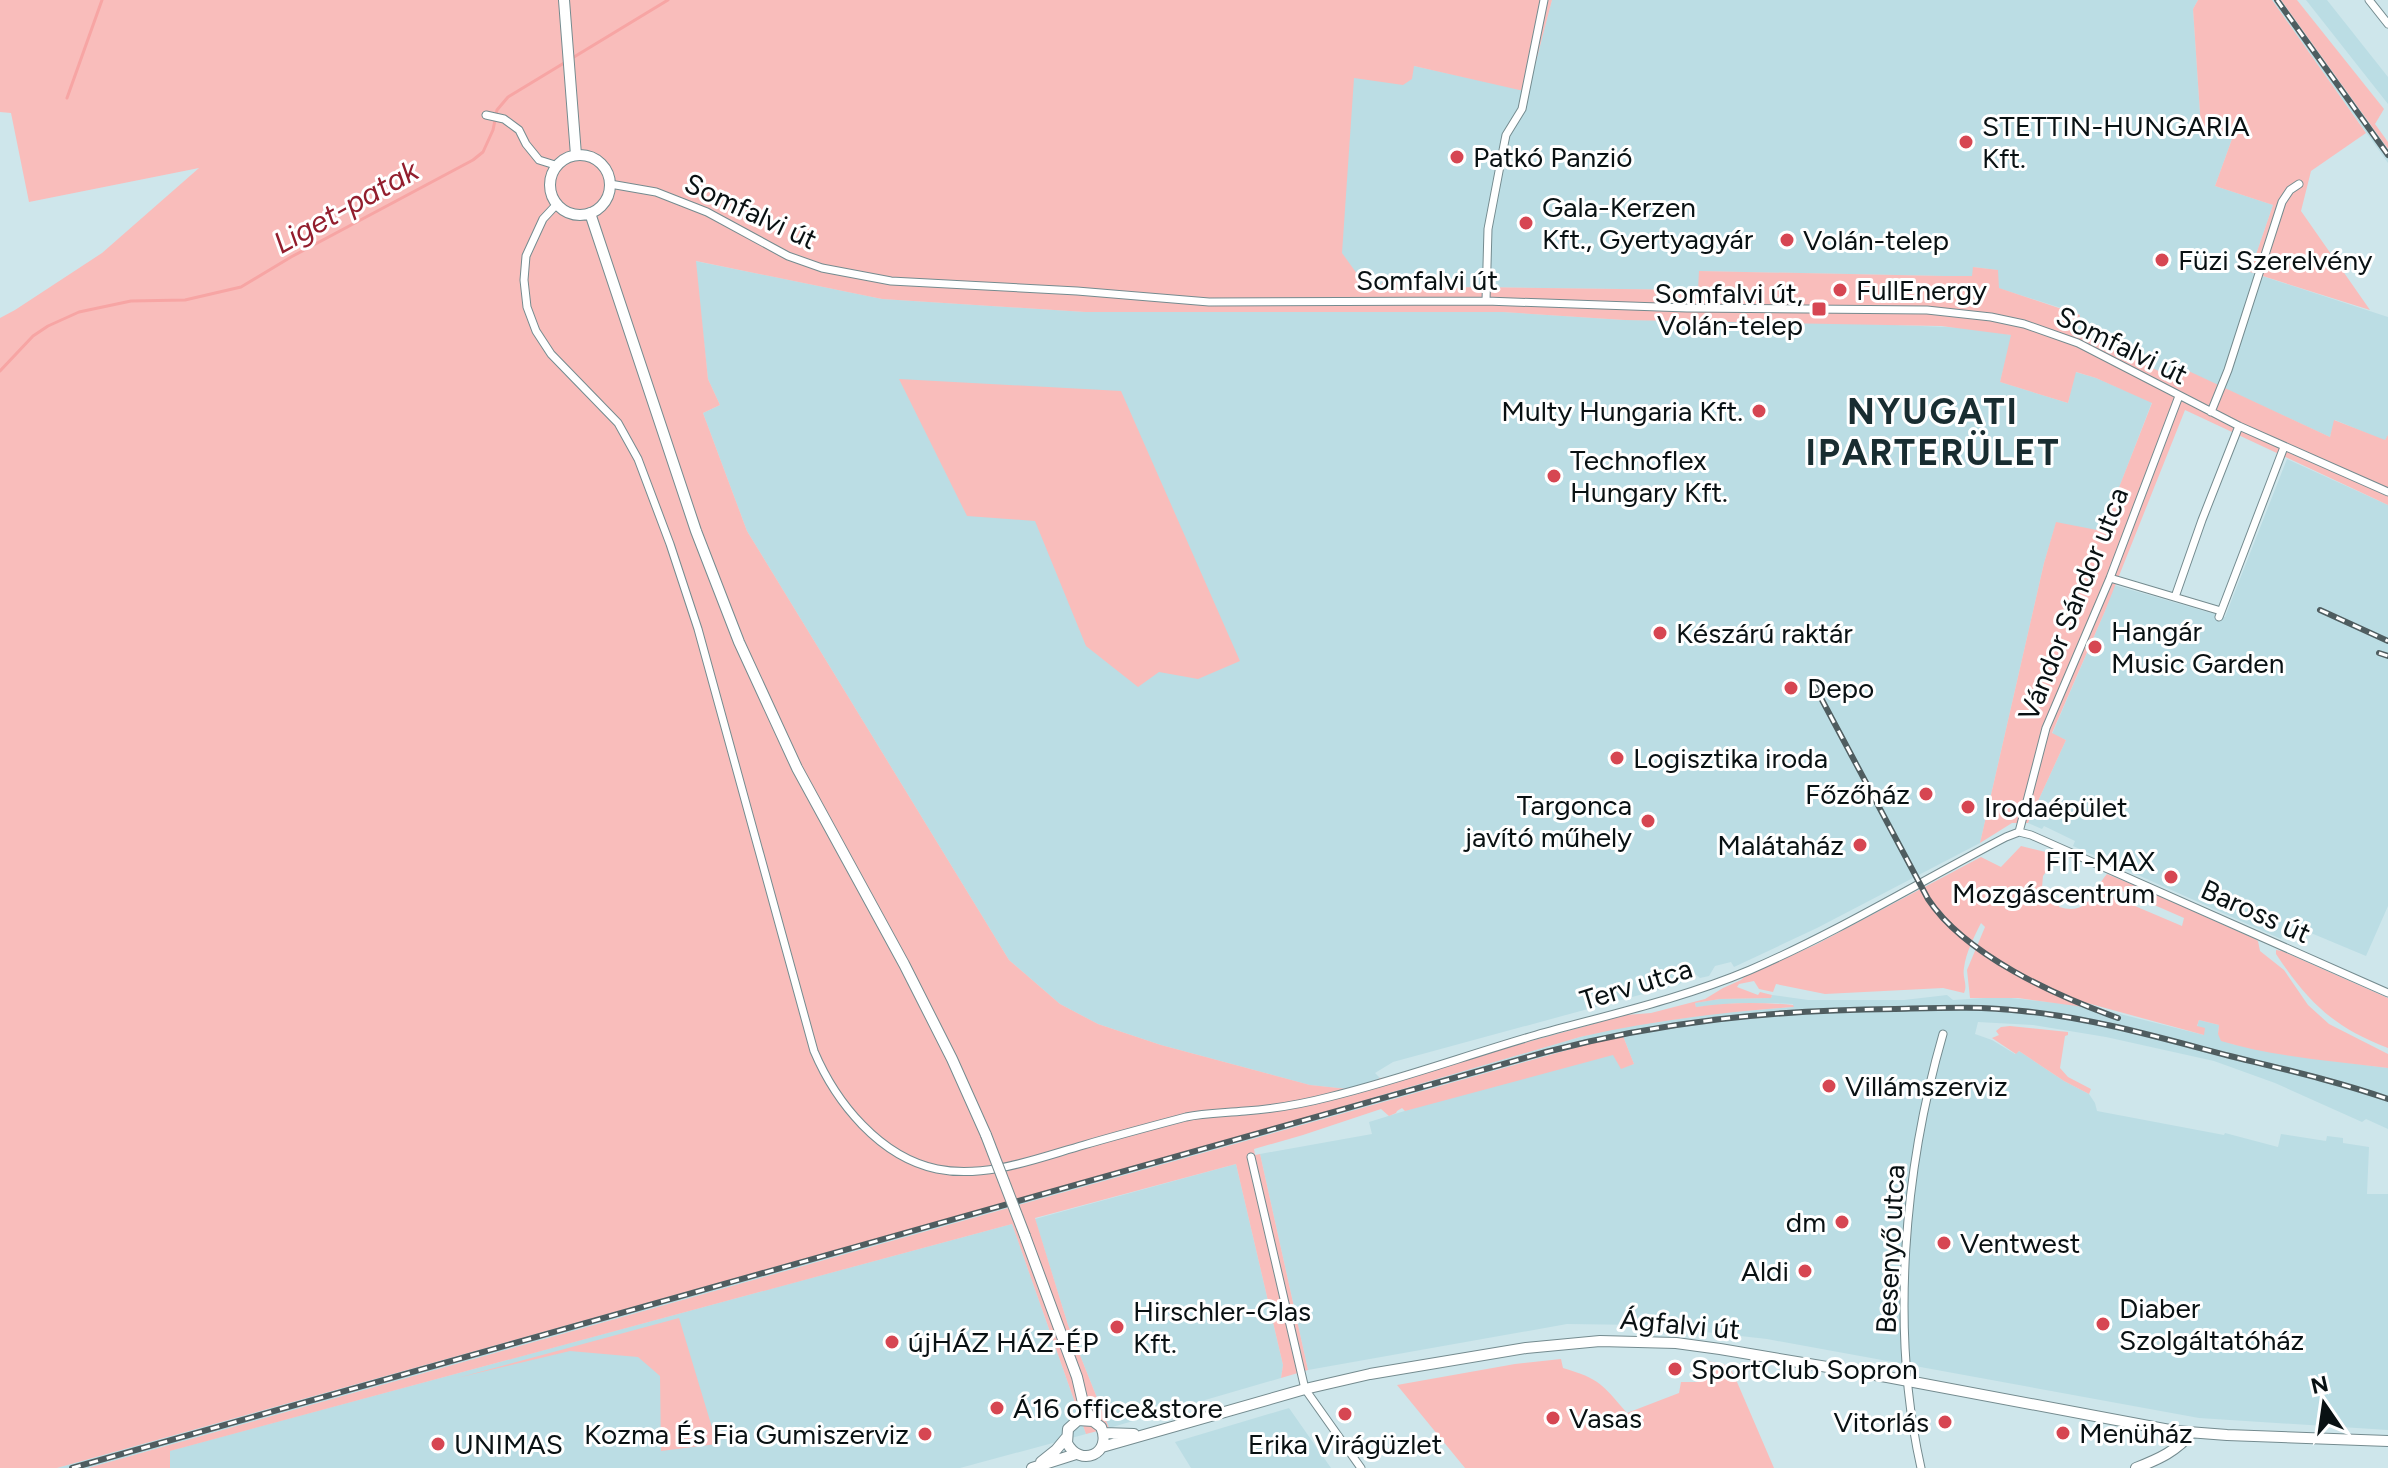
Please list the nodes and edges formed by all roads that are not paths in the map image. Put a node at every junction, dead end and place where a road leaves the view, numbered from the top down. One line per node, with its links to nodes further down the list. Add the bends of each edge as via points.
1 (564, 0): 6 (main road)
2 (1544, 0): 12 (street, via 1522,109 1504,145 1488,229)
3 (2369, 0): 4 (street)
4 (2388, 24)
5 (493, 116): 7 (street, via 519,130 539,160)
6 (576, 155): 7 (main road); 8 (main road, via 600,162)
7 (555, 165): 10 (main road, via 550,189)
8 (610, 184): 11 (main road, via 605,202); 12 (street, Somfalvi út, via 656,192 707,212 788,256 822,268 891,281 1209,302)
9 (2299, 184): 14 (street, via 2282,202)
10 (557, 204): 11 (main road, via 571,214); 20 (street, Terv utca, via 543,219 526,256 527,307 551,354 618,423 638,459 698,629 825,1078 872,1133 910,1162 979,1171 1193,1116 1328,1098 1702,988 1818,937)
11 (590, 213): 26 (main road, bridge, via 696,531 739,642 797,768 952,1059 1025,1236)
12 (1486, 301): 13 (street, Somfalvi út, via 1977,315 2078,343)
13 (2179, 396): 14 (street, Somfalvi út); 18 (street, Vándor Sándor utca)
14 (2211, 412): 15 (street, Somfalvi út)
15 (2239, 426): 16 (street, Somfalvi út); 19 (street)
16 (2284, 447): 17 (street, Somfalvi út); 19 (street, via 2220,614)
17 (2388, 492)
18 (2110, 578): 19 (street); 20 (street, Vándor Sándor utca, via 2046,728)
19 (2175, 597)
20 (2019, 832): 21 (street, Baross út)
21 (2388, 993)
22 (1943, 1034): 24 (street, Besenyő utca, via 1928,1085 1910,1201)
23 (1251, 1157): 25 (street)
24 (1909, 1381): 25 (main road, Ágfalvi út, via 1695,1345 1600,1341 1477,1355); 28 (main road, Ágfalvi út); 37 (street, Besenyő utca)
25 (1305, 1389): 27 (main road, Ágfalvi út); 36 (street)
26 (1086, 1416): 29 (main road); 30 (main road, via 1071,1426)
27 (1167, 1429): 29 (main road, Ágfalvi út); 32 (main road, Ágfalvi út)
28 (2192, 1432): 31 (main road, Ágfalvi út); 34 (main road)
29 (1104, 1433): 32 (main road)
30 (1066, 1438): 33 (main road); 35 (main road)
31 (2388, 1441)
32 (1102, 1447): 33 (main road, via 1089,1456)
33 (1076, 1454): 35 (main road)
34 (2160, 1463): 38 (main road)
35 (1033, 1468)
36 (1361, 1468)
37 (1921, 1468)
38 (2136, 1468)

